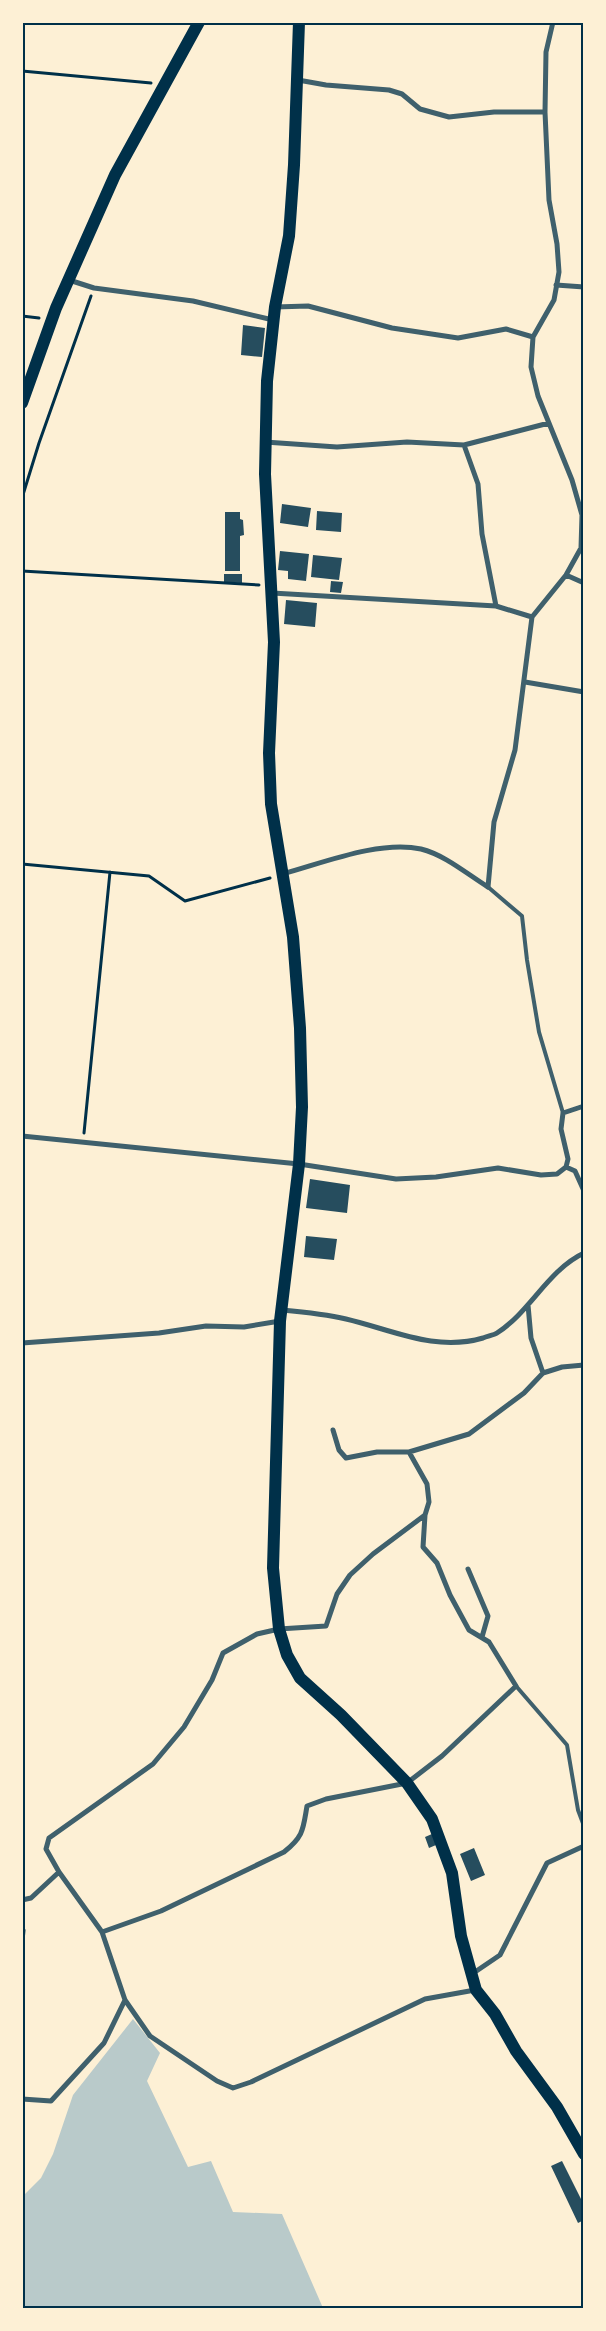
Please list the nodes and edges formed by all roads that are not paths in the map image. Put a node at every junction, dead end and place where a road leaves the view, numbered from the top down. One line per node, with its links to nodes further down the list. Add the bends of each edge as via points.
1 (199, 22): 6 (main road, via 115,175)
2 (299, 22): 4 (main road)
3 (553, 22): 5 (street, via 546,52)
4 (298, 80): 5 (street, via 390,90 402,94 420,110 449,117 494,112); 9 (main road, via 289,236)
5 (545, 112): 7 (street, via 549,200 559,272)
6 (69, 280): 9 (street, via 94,288); 11 (main road)
7 (556, 286): 8 (street); 10 (street, via 554,300)
8 (584, 287)
9 (274, 313): 10 (street, via 308,306 392,328 458,338 506,329); 13 (main road)
10 (533, 337): 12 (street, via 531,367)
11 (22, 404)
12 (549, 423): 14 (street); 15 (street, via 582,515 580,548)
13 (265, 442): 14 (street, via 337,447 407,442); 17 (main road)
14 (464, 445): 18 (street, via 478,484 482,534)
15 (566, 575): 16 (street); 19 (street)
16 (584, 583)
17 (270, 590): 18 (street); 22 (main road, via 274,642 269,753 271,804)
18 (496, 606): 19 (street)
19 (532, 617): 20 (street)
20 (525, 682): 21 (street); 23 (street, via 515,750 494,822)
21 (584, 692)
22 (281, 875): 23 (street, via 366,851 398,847 421,849 440,857); 27 (main road, via 292,937 300,1028 302,1107)
23 (488, 887): 25 (lane, via 522,916 539,1032)
24 (584, 1106): 25 (street)
25 (563, 1114): 28 (street)
26 (22, 1136): 27 (street)
27 (299, 1164): 28 (street, via 396,1179 498,1168 541,1175 557,1174); 32 (main road)
28 (566, 1167): 29 (street, via 575,1171)
29 (584, 1191)
30 (584, 1253): 31 (street, via 574,1257)
31 (528, 1305): 32 (street, via 497,1334 464,1343 423,1341 315,1312); 35 (street, via 531,1338)
32 (281, 1316): 33 (street, via 244,1327 206,1326 159,1333); 40 (main road, via 273,1568)
33 (22, 1343)
34 (584, 1365): 35 (street)
35 (543, 1373): 37 (street, via 524,1393 469,1434)
36 (333, 1430): 37 (street, via 339,1450 346,1458 376,1452)
37 (409, 1452): 38 (street, via 426,1484 429,1502)
38 (425, 1515): 40 (street, via 350,1575 337,1594 326,1626); 41 (street, via 423,1547 437,1563 469,1630)
39 (468, 1569): 41 (street, via 488,1616)
40 (279, 1629): 43 (main road, via 287,1655 300,1678); 46 (street, via 257,1634 223,1653 212,1680 184,1727 153,1764 49,1838 46,1849)
41 (482, 1637): 42 (street, via 489,1642)
42 (516, 1686): 43 (street, via 442,1756); 44 (lane, via 568,1745 578,1810)
43 (407, 1782): 48 (street, via 307,1806 297,1841 284,1852 161,1911); 49 (main road, via 432,1819 452,1873 461,1936)
44 (584, 1826)
45 (584, 1846): 49 (street, via 547,1864 500,1955)
46 (59, 1872): 47 (street, via 31,1898); 48 (street)
47 (22, 1900)
48 (102, 1932): 51 (street)
49 (471, 1974): 50 (main road)
50 (476, 1990): 51 (street, via 426,1999 233,2088 216,2081 150,2036); 53 (main road, via 557,2107)
51 (125, 2000): 52 (street, via 104,2042 51,2101)
52 (22, 2099)
53 (584, 2154)

